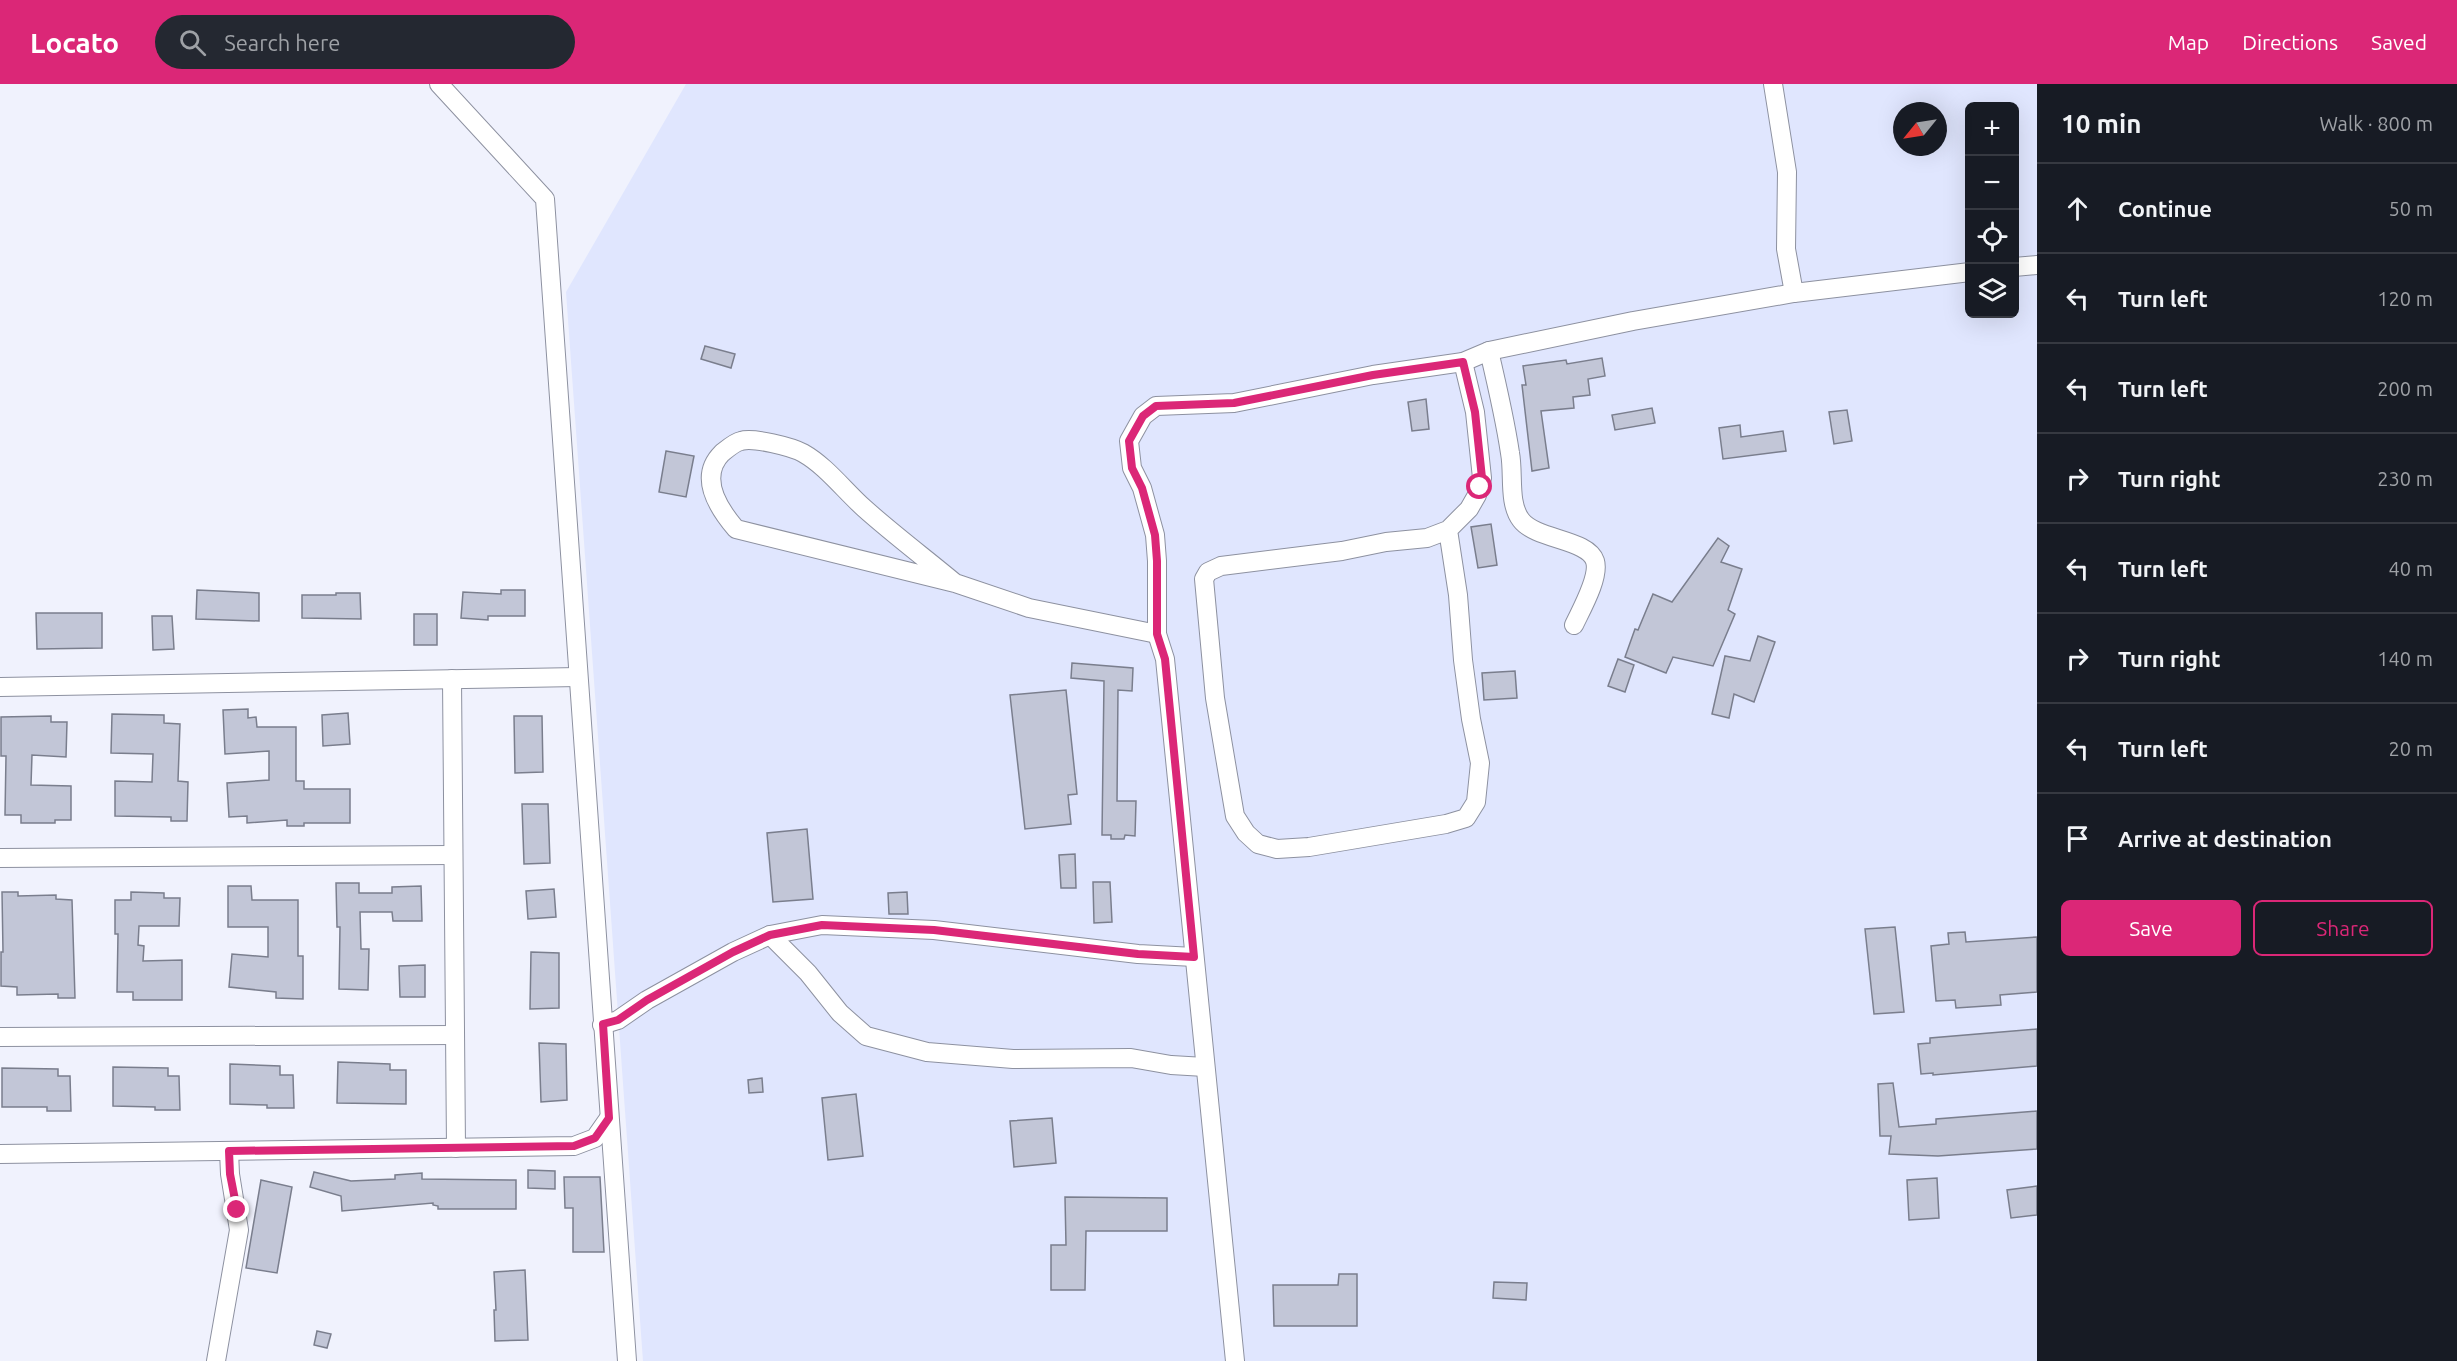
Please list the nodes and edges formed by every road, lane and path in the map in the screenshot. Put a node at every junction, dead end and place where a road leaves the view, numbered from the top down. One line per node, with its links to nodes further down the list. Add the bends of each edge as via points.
1 (440, 84): 13 (street, via 545,199)
2 (1773, 84): 6 (street, via 1787,172 1786,249)
3 (2037, 264): 4 (street)
4 (2019, 266)
5 (1965, 273): 6 (street)
6 (1794, 293): 7 (street)
7 (1489, 351): 8 (street); 11 (street, via 1521,521 1589,551 1595,562 1596,575)
8 (1463, 362): 9 (street, via 1475,412 1482,478 1469,509); 12 (street, via 1373,375 1234,403 1156,406 1143,416 1129,441 1132,468 1155,535)
9 (1448, 530): 9 (street, via 1469,707 1480,763 1476,802 1466,818 1446,824 1308,847 1277,849 1258,844 1235,816 1214,686 1204,579 1208,572 1221,566 1427,538)
10 (956, 583): 10 (street, via 802,452 764,441 742,440 714,462 712,491 720,510 736,529); 12 (street, via 1029,608)
11 (1574, 625)
12 (1157, 634): 19 (street, via 1165,659)
13 (578, 677): 14 (street); 20 (street)
14 (452, 679): 15 (street); 16 (street)
15 (0, 687)
16 (453, 855): 17 (street); 21 (street)
17 (0, 858)
18 (770, 935): 19 (street, via 822,925 934,930); 20 (street, via 647,1000 618,1020); 23 (street, via 866,1036 927,1052 1013,1059 1131,1058)
19 (1194, 957): 23 (street)
20 (603, 1024): 24 (street)
21 (455, 1035): 22 (street); 25 (street)
22 (0, 1037)
23 (1205, 1067): 30 (street)
24 (609, 1118): 25 (street, via 595,1138 574,1146); 29 (street)
25 (456, 1148): 26 (street)
26 (229, 1151): 27 (street); 28 (street, via 239,1230)
27 (0, 1155)
28 (216, 1361)
29 (627, 1361)
30 (1235, 1361)

